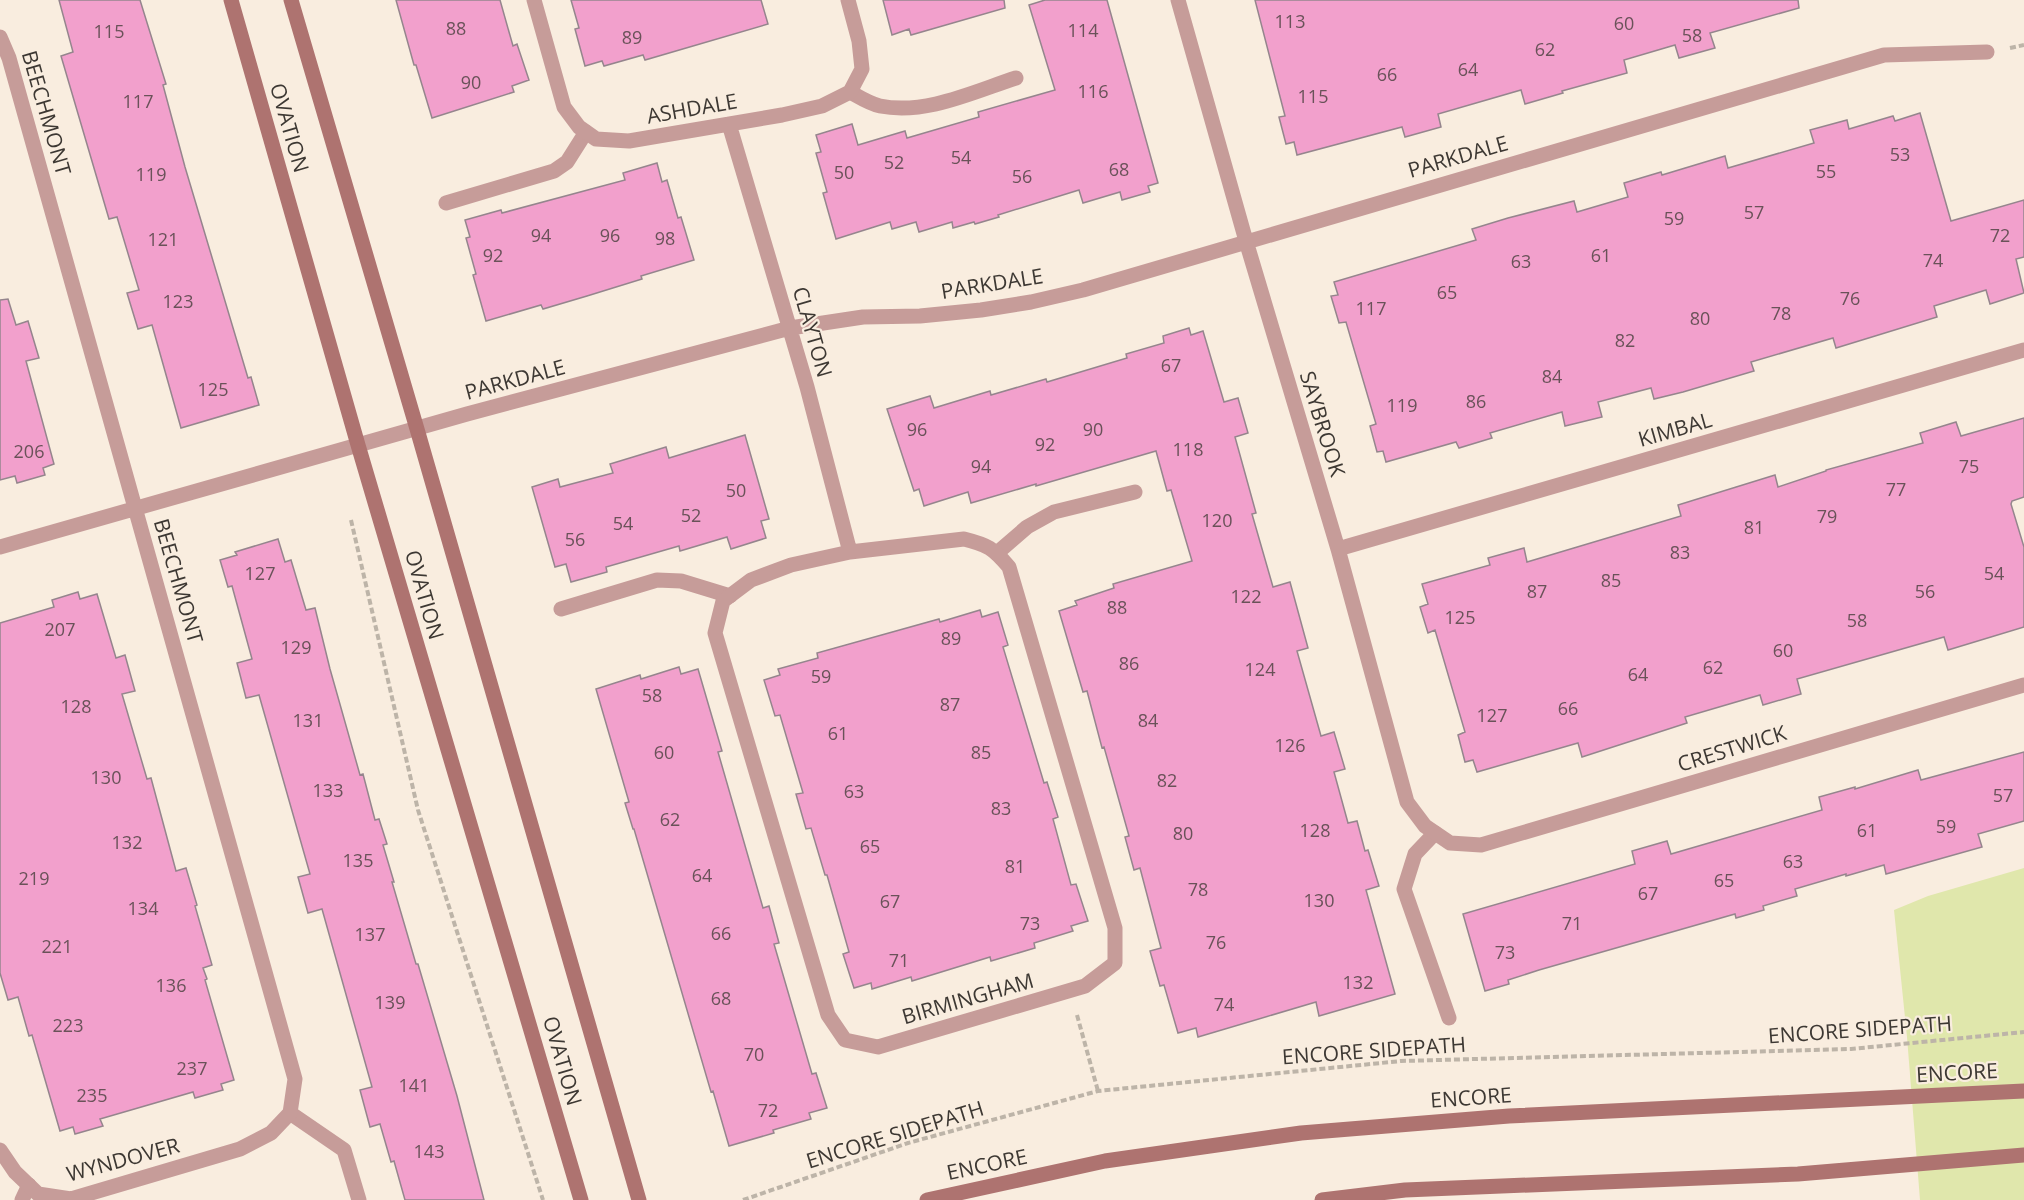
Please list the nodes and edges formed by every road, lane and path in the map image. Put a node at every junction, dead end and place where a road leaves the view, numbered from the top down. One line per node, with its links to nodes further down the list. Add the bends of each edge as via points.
1 (231, 0): 17 (street, OVATION)
2 (291, 0): 16 (street, OVATION)
3 (534, 0): 11 (street, via 564,107)
4 (848, 0): 9 (street, via 862,69)
5 (1178, 0): 13 (street, SAYBROOK)
6 (0, 37): 19 (street, BEECHMONT)
7 (1987, 52): 13 (street, PARKDALE, via 1884,55)
8 (1016, 78): 9 (street, via 933,105 904,108 878,106)
9 (850, 93): 10 (street, ASHDALE, via 822,106)
10 (729, 124): 11 (street, ASHDALE, via 629,141 596,139); 14 (street, CLAYTON)
11 (586, 132): 12 (street, via 567,162 554,171)
12 (446, 203)
13 (1246, 242): 14 (street, PARKDALE, via 1031,302 971,311 863,317); 22 (street, SAYBROOK)
14 (790, 328): 16 (street, PARKDALE); 23 (street, CLAYTON)
15 (2024, 350): 22 (street, KIMBAL)
16 (417, 429): 17 (street, PARKDALE); 43 (street, OVATION)
17 (358, 445): 19 (street, PARKDALE); 42 (street, OVATION)
18 (1135, 492): 24 (street, via 1054,512 1028,527)
19 (136, 508): 21 (street, PARKDALE); 35 (street, BEECHMONT, via 295,1078)
20 (351, 520): 41 (path, via 418,810)
21 (0, 548)
22 (1338, 549): 28 (street, SAYBROOK, via 1407,802)
23 (850, 552): 24 (street, BIRMINGHAM, via 964,539 984,544); 25 (street, BIRMINGHAM, via 791,565 751,580)
24 (997, 553): 30 (street, BIRMINGHAM, via 1009,567 1115,928 1114,963 1085,987)
25 (730, 596): 26 (street, via 681,581 657,580); 30 (street, BIRMINGHAM, via 723,602 715,633 828,1015 845,1040 878,1047)
26 (561, 609)
27 (2024, 685): 29 (street, CRESTWICK, via 1481,845)
28 (1435, 833): 29 (street, SAYBROOK); 31 (street, via 1415,854 1404,889)
29 (1450, 843)
30 (1070, 991): 33 (path)
31 (1449, 1018)
32 (2024, 1032): 33 (path, ENCORE SIDEPATH, via 1851,1049 1401,1061)
33 (1098, 1091): 44 (path, ENCORE SIDEPATH, via 908,1143)
34 (2024, 1091): 45 (street, ENCORE, via 1509,1116 1301,1133 1105,1161)
35 (290, 1113): 38 (street, WYNDOVER, via 271,1133 240,1149 71,1199 38,1194); 40 (street, via 344,1150)
36 (0, 1149): 38 (street, WYNDOVER)
37 (2024, 1155): 46 (street, via 1798,1174 1405,1190)
38 (29, 1185): 39 (street)
39 (22, 1200)
40 (359, 1200)
41 (543, 1200)
42 (581, 1200)
43 (639, 1200)
44 (743, 1200)
45 (927, 1200)
46 (1322, 1200)

